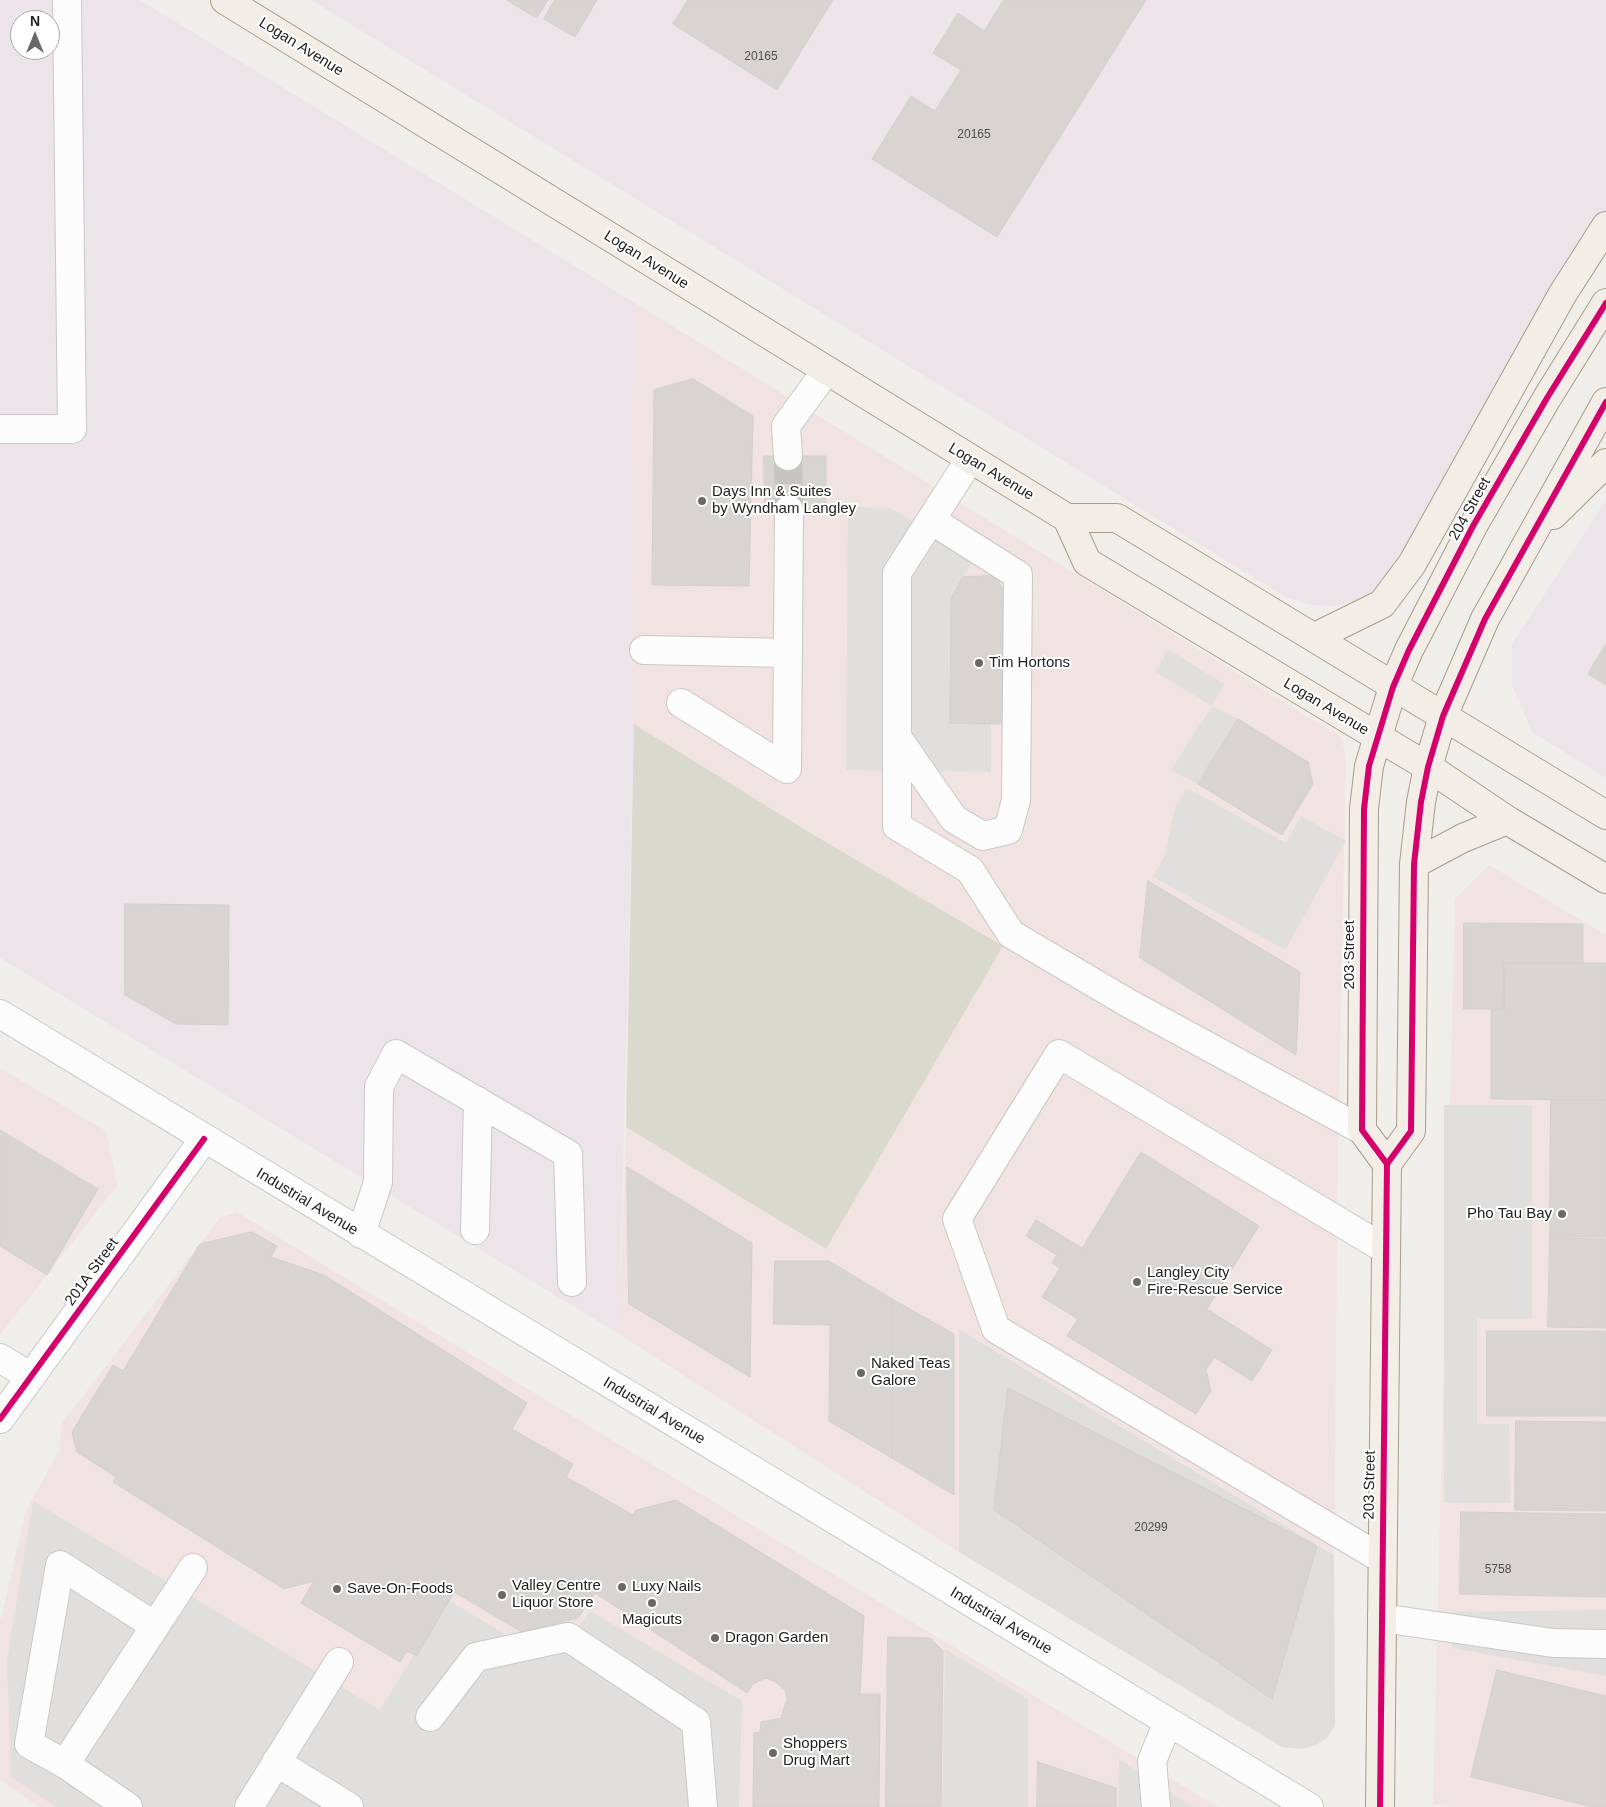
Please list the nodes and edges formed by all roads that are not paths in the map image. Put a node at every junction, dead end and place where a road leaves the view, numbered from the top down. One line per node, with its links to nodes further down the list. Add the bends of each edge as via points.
1 (67, 0): 7 (street, via 72,429)
2 (225, 0): 5 (main road, Logan Avenue)
3 (1606, 226): 15 (main road, via 1562,296 1412,564 1382,604)
4 (1606, 303): 18 (main road, 204 Street, via 1474,526)
5 (826, 371): 8 (street, via 786,426); 9 (main road, Logan Avenue)
6 (1606, 402): 14 (main road)
7 (0, 430)
8 (788, 456)
9 (970, 460): 12 (main road, Logan Avenue); 13 (street)
10 (1606, 463): 14 (main road)
11 (789, 510): 17 (street)
12 (1067, 518): 15 (main road, via 1117,518); 22 (main road, Logan Avenue, via 1087,562)
13 (931, 520): 21 (street, via 898,572); 21 (street, via 1018,575 1016,800 1008,830 983,836 954,819)
14 (1532, 535): 20 (main road, via 1486,618)
15 (1315, 637): 18 (main road)
16 (644, 650): 17 (street)
17 (788, 653): 19 (street, via 787,769)
18 (1393, 687): 20 (main road); 22 (main road, 204 Street)
19 (681, 703)
20 (1443, 716): 23 (main road); 24 (main road)
21 (898, 737): 30 (street, via 898,826 970,870 1011,934 1128,1003)
22 (1377, 738): 23 (main road, Logan Avenue); 30 (main road, 203 Street, via 1369,766 1364,809)
23 (1428, 767): 25 (main road, Logan Avenue); 26 (main road)
24 (1606, 815)
25 (1507, 820): 26 (main road, via 1463,838); 27 (main road, Logan Avenue)
26 (1414, 864): 32 (main road, via 1411,1131)
27 (1606, 879)
28 (0, 1014): 31 (street, Industrial Avenue)
29 (478, 1101): 33 (street); 34 (street, via 396,1054 379,1087 378,1182); 36 (street, via 568,1154)
30 (1362, 1130): 32 (main road)
31 (204, 1139): 34 (street, Industrial Avenue); 38 (street, 201A Street)
32 (1387, 1164): 35 (main road, 203 Street)
33 (475, 1230)
34 (361, 1234): 47 (street, Industrial Avenue)
35 (1385, 1249): 40 (main road, 203 Street); 40 (street, via 1059,1054 957,1219 996,1329)
36 (572, 1282)
37 (0, 1358): 38 (street)
38 (31, 1377): 39 (street, 201A Street)
39 (0, 1419)
40 (1382, 1558): 42 (main road, 203 Street)
41 (193, 1568): 43 (street)
42 (1382, 1618): 44 (street, via 1553,1643); 56 (main road, 203 Street)
43 (155, 1626): 49 (street); 49 (street, via 60,1565 29,1744)
44 (1606, 1644)
45 (339, 1662): 48 (street)
46 (430, 1717): 53 (street, via 476,1657 568,1637 696,1722)
47 (1168, 1722): 54 (street, via 1152,1761); 55 (street, Industrial Avenue)
48 (276, 1762): 51 (street); 52 (street)
49 (65, 1764): 50 (street)
50 (128, 1807)
51 (249, 1807)
52 (349, 1807)
53 (704, 1807)
54 (1156, 1807)
55 (1309, 1807)
56 (1380, 1807)

